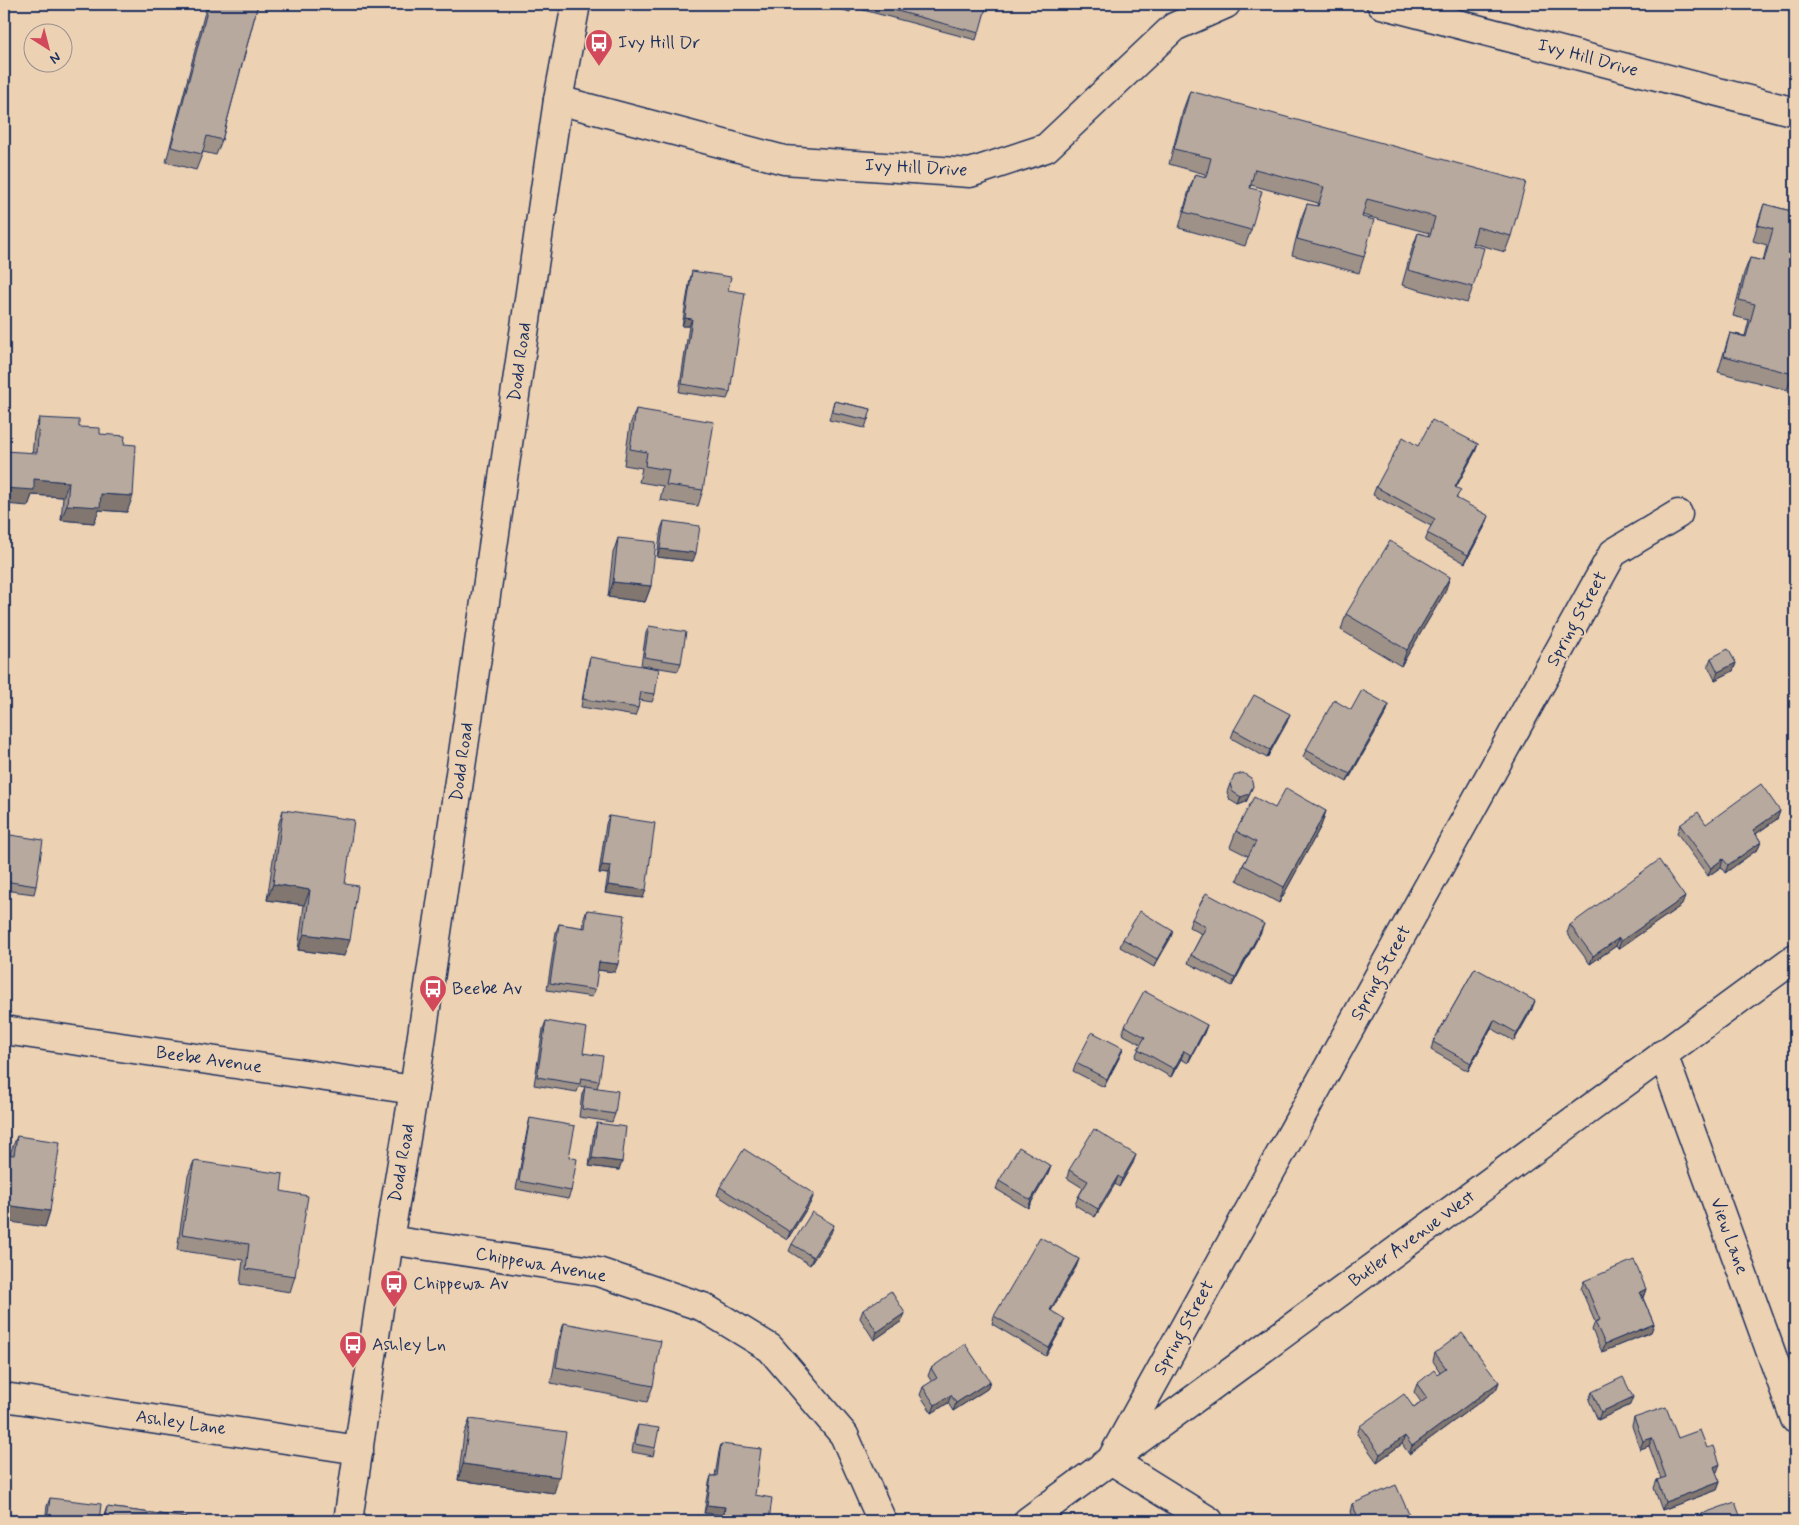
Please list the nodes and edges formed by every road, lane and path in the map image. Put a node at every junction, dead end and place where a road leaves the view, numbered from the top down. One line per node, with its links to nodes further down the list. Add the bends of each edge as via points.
1 (576, 4): 4 (street, Dodd Road)
2 (1226, 4): 4 (street, Ivy Hill Drive, via 1174,27 1046,148 970,173 784,160)
3 (1381, 4): 5 (street, Ivy Hill Drive)
4 (558, 100): 10 (street, Dodd Road)
5 (1795, 112)
6 (1678, 514): 15 (street, Spring Street, via 1613,553)
7 (1795, 958): 9 (street, Butler Avenue West)
8 (4, 1030): 10 (street, Beebe Avenue)
9 (1663, 1054): 13 (street, View Lane); 15 (street, Butler Avenue West)
10 (414, 1090): 11 (street, Dodd Road)
11 (389, 1240): 14 (street, Dodd Road); 17 (street, Chippewa Avenue, via 598,1272 703,1307 770,1348 844,1436)
12 (4, 1397): 14 (street, Ashley Lane)
13 (1795, 1419)
14 (359, 1450): 16 (street, Dodd Road)
15 (1111, 1460): 18 (street, Butler Avenue West); 19 (street)
16 (348, 1521)
17 (882, 1521)
18 (1028, 1521)
19 (1209, 1521)

